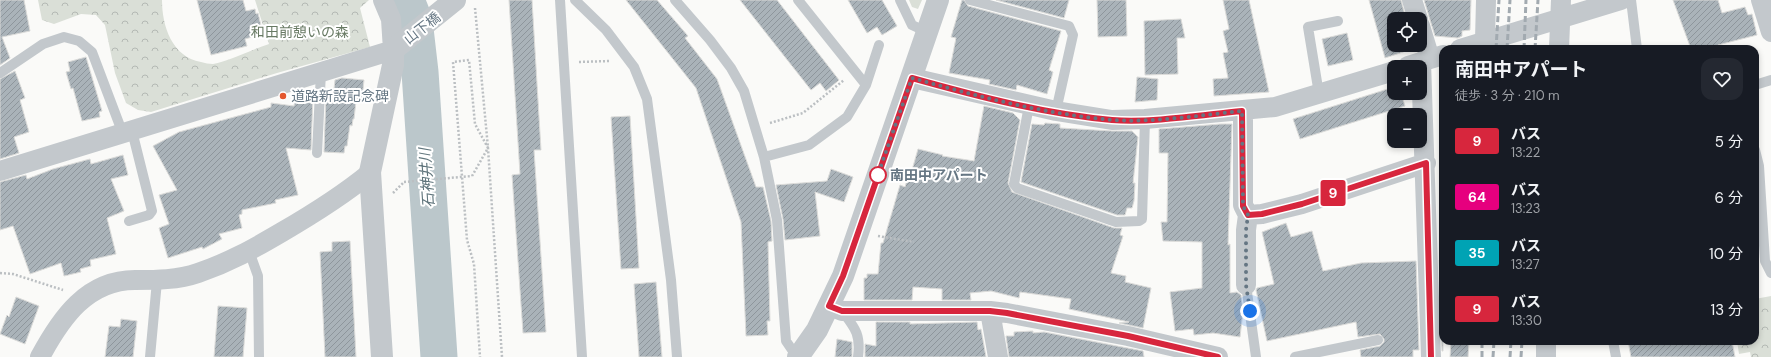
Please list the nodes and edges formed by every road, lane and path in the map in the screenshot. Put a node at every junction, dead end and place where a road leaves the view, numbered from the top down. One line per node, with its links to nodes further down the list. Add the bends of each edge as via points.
1 (383, 0): 25 (street, via 391,19)
2 (560, 0): 27 (lane)
3 (575, 0): 26 (lane, via 606,30)
4 (675, 0): 42 (lane, via 731,68 744,91)
5 (798, 0): 28 (lane)
6 (900, 0): 18 (lane, via 912,25)
7 (938, 0): 18 (street)
8 (970, 0): 39 (lane, via 1069,26 1073,35)
9 (1412, 0): 16 (street)
10 (1486, 0): 20 (street)
11 (1621, 0): 15 (street)
12 (1631, 0): 24 (lane)
13 (458, 5): 25 (street, 山下橋); 44 (path)
14 (1766, 8): 19 (street)
15 (1561, 9): 20 (street); 23 (street)
16 (1416, 12)
17 (1338, 22): 36 (lane, via 1308,27)
18 (927, 32): 32 (street)
19 (1771, 32)
20 (1485, 40): 22 (street)
21 (879, 45): 35 (lane)
22 (1471, 45)
23 (1559, 45)
24 (1637, 45)
25 (396, 48): 29 (street); 50 (street)
26 (628, 60): 27 (path); 75 (lane, via 634,67 647,99 671,280)
27 (564, 63): 74 (lane)
28 (855, 71): 35 (lane); 42 (path, via 802,114)
29 (321, 72): 43 (street); 45 (lane)
30 (0, 73): 43 (lane, via 43,44 64,37 79,41 92,52)
31 (1387, 73): 36 (street)
32 (912, 78): 38 (street); 62 (street, via 843,276)
33 (1771, 80): 34 (lane)
34 (1759, 84)
35 (866, 85): 46 (lane, via 847,116 809,144)
36 (1319, 94): 40 (street, via 1275,107)
37 (1425, 100): 47 (street)
38 (1029, 106): 39 (street); 41 (lane, via 1014,184 1017,188 1116,222 1142,219)
39 (1056, 111): 41 (street, via 1112,120)
40 (1242, 111): 41 (street); 52 (street, via 1243,206)
41 (1145, 120)
42 (755, 128): 46 (lane)
43 (127, 132): 49 (street); 53 (lane, via 152,211 149,216)
44 (488, 148): 51 (path, bridge, via 472,176 404,182); 72 (path, via 475,124 469,60 453,62 467,240 474,264); 73 (path)
45 (317, 153)
46 (764, 157): 76 (lane, via 777,220 786,341)
47 (1426, 163): 52 (street, via 1302,204); 81 (street)
48 (1759, 166): 58 (lane, via 1765,261)
49 (0, 171)
50 (370, 173): 56 (street, via 319,211); 71 (street)
51 (388, 197)
52 (1248, 215): 60 (street)
53 (129, 221)
54 (872, 235): 55 (path)
55 (914, 242)
56 (249, 251): 59 (street, via 237,259 196,274); 70 (lane, via 258,276)
57 (0, 273): 61 (path, via 13,274)
58 (1771, 273)
59 (158, 281): 68 (street, via 112,282 95,290 66,315 50,337); 69 (lane)
60 (1246, 285): 79 (lane)
61 (65, 291)
62 (836, 309): 63 (street); 76 (street); 77 (lane, via 857,331)
63 (990, 311): 67 (street, via 1128,336); 78 (street)
64 (1378, 340): 80 (lane)
65 (1546, 345): 82 (street)
66 (1614, 345): 83 (lane)
67 (1206, 356)
68 (40, 357)
69 (150, 357)
70 (259, 357)
71 (382, 357)
72 (480, 357)
73 (502, 357)
74 (582, 357)
75 (677, 357)
76 (798, 357)
77 (858, 357)
78 (998, 357)
79 (1256, 357)
80 (1295, 357)
81 (1431, 357)
82 (1546, 357)
83 (1616, 357)

